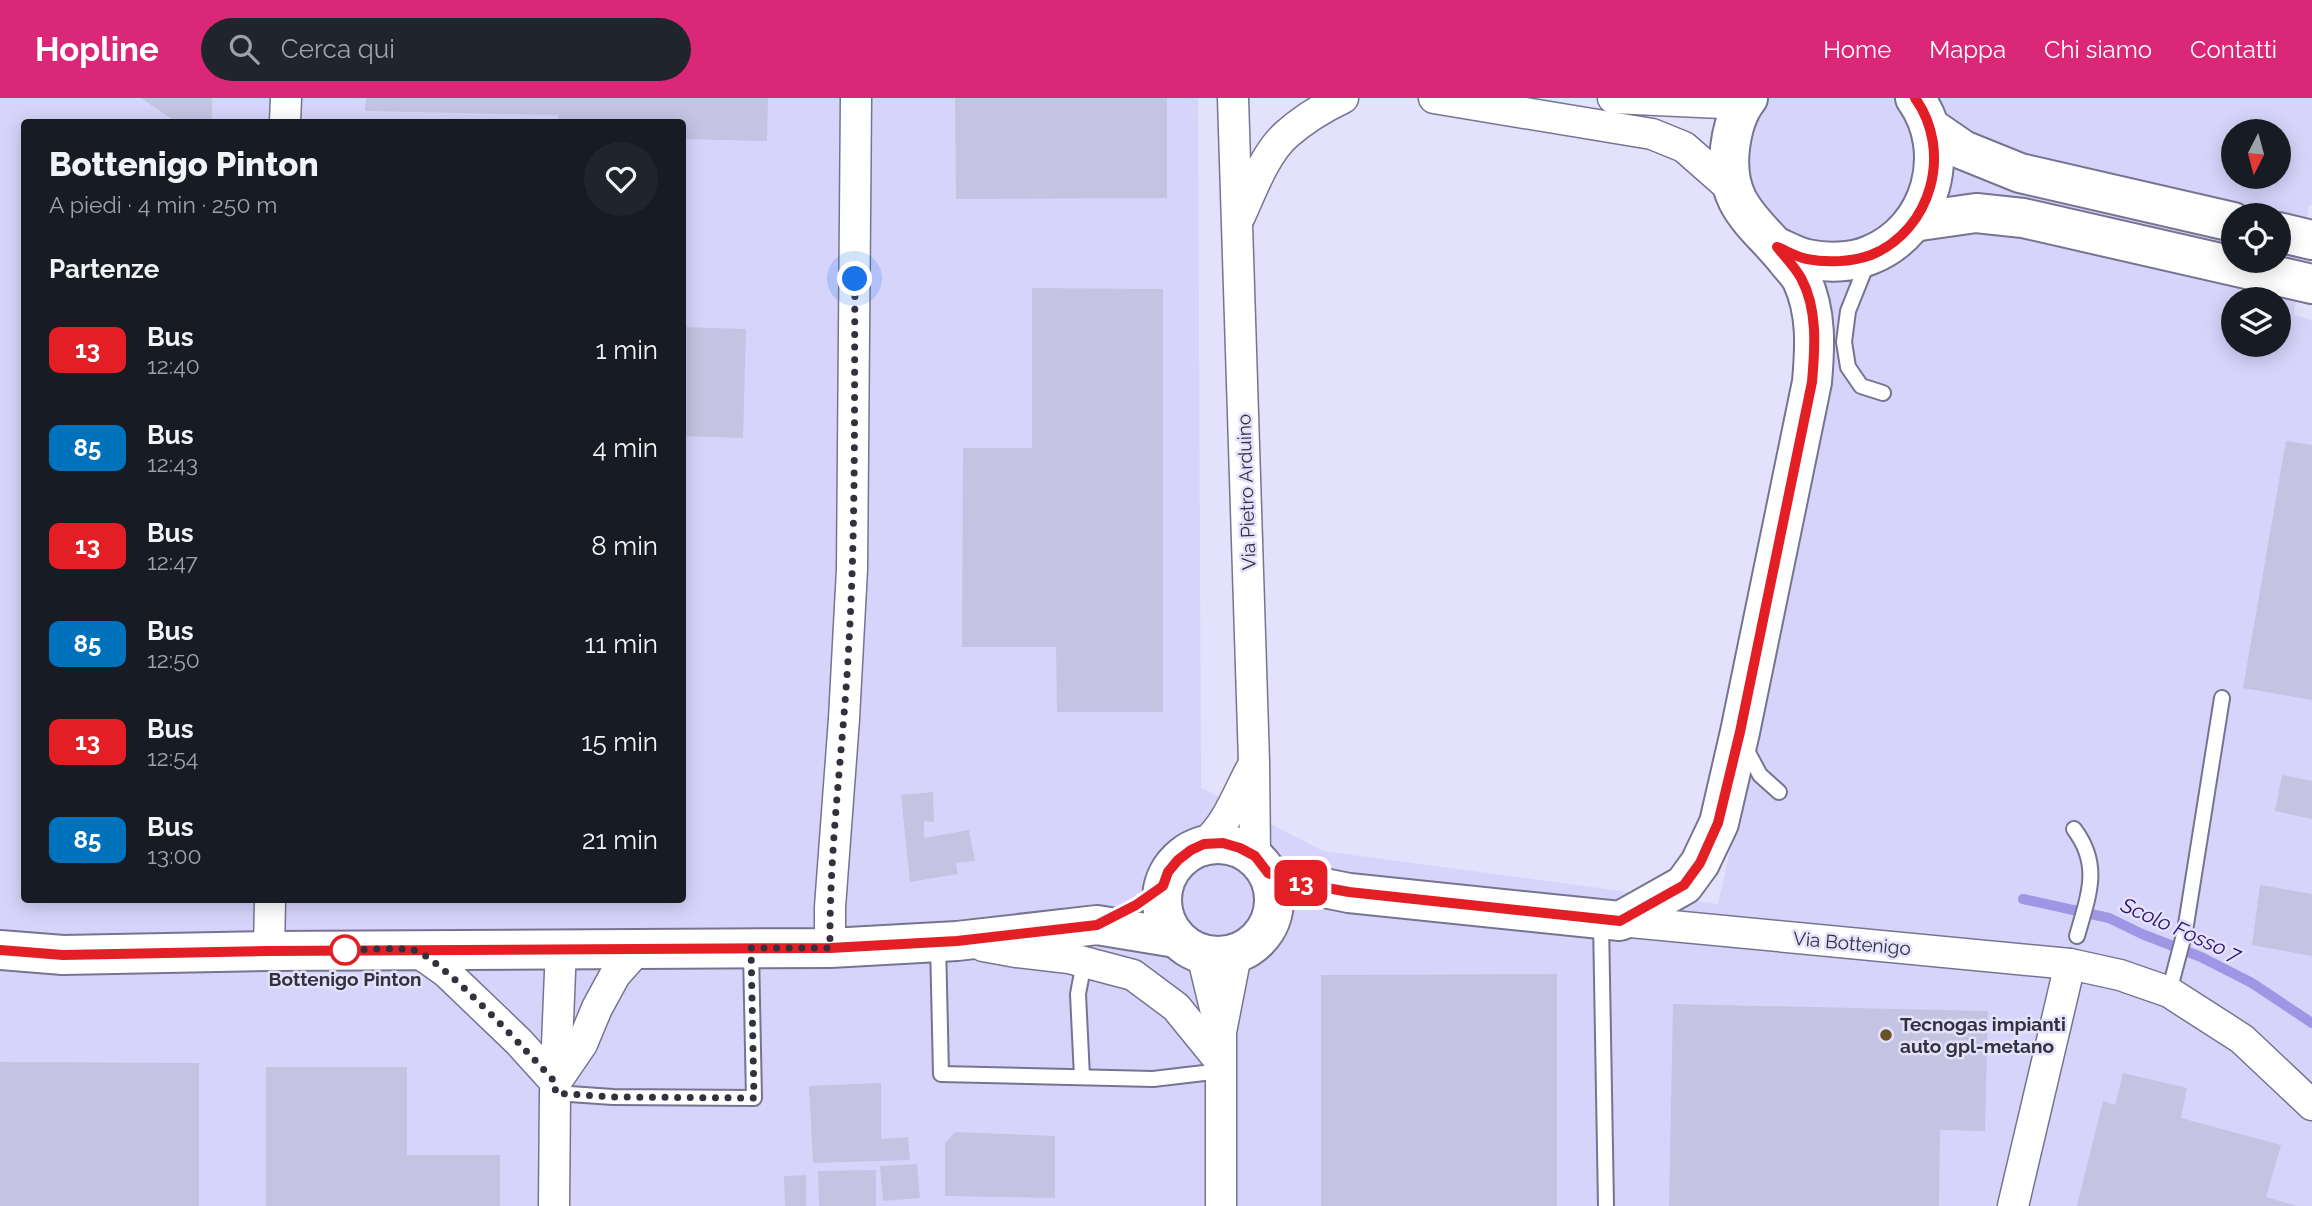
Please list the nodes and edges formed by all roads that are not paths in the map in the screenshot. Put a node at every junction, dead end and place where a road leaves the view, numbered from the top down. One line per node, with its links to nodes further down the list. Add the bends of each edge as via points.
1 (286, 98): 9 (street)
2 (856, 98): 37 (street, via 853,530)
3 (1233, 98): 13 (street, Via Pietro Arduino)
4 (1343, 98): 13 (street, Via Pietro Arduino, via 1285,135 1262,168)
5 (1434, 98): 10 (street, via 1652,134 1684,147)
6 (1613, 98): 7 (street)
7 (1746, 101): 10 (street, via 1732,132 1728,161)
8 (1923, 113): 11 (street, via 1963,150 2020,173); 12 (street, via 1936,162 1929,194)
9 (285, 119)
10 (1733, 190): 16 (street, via 1750,222)
11 (2221, 219)
12 (1913, 222): 17 (street); 18 (street, via 1976,213 2023,218)
13 (1237, 223): 22 (street, Via Pietro Arduino)
14 (2291, 235): 15 (street)
15 (2312, 240)
16 (1777, 247): 17 (street, via 1806,259); 21 (street, via 1801,279 1812,312 1815,346 1812,382)
17 (1870, 256): 19 (lane, via 1848,311 1844,342 1848,367 1861,386)
18 (2312, 284)
19 (1883, 393)
20 (2222, 698): 46 (lane, via 2185,931)
21 (1740, 732): 23 (lane, via 1760,775); 30 (street, via 1718,823 1700,863 1684,885)
22 (1254, 762): 25 (street, Via Pietro Arduino, via 1226,820); 26 (street, Via Pietro Arduino)
23 (1779, 792)
24 (2074, 829): 41 (lane, via 2092,867)
25 (1204, 844): 26 (street, via 1240,848); 27 (street, via 1178,860)
26 (1261, 865): 28 (street, Via Bottenigo, via 1289,881); 32 (street, via 1274,891)
27 (1163, 886): 31 (street); 38 (street, via 1161,904 1166,921)
28 (1349, 892): 30 (street, Via Bottenigo); 32 (street, Via Bottenigo, via 1293,908)
29 (270, 903): 42 (street)
30 (1610, 920): 41 (street, Via Bottenigo); 53 (lane)
31 (1097, 925): 33 (street); 38 (street)
32 (1269, 925): 38 (street, via 1259,938)
33 (947, 942): 37 (street); 44 (street); 48 (lane, via 941,1074)
34 (561, 948): 35 (street); 40 (street); 49 (street)
35 (639, 948): 36 (street); 49 (street, via 615,975)
36 (751, 948): 37 (street); 49 (lane, via 754,1098 613,1097)
37 (830, 948)
38 (1205, 949): 47 (street)
39 (0, 950): 43 (street)
40 (415, 950): 42 (street); 49 (street, via 446,972 519,1042)
41 (2074, 950): 46 (street, Via Bottenigo, via 2120,975); 54 (street)
42 (269, 951): 43 (street)
43 (63, 955): 45 (street)
44 (1084, 962): 47 (street, via 1133,975 1176,1006); 48 (lane, via 1077,994)
45 (0, 966)
46 (2172, 980): 50 (street, Via Bottenigo)
47 (1220, 1055): 48 (lane, via 1153,1079); 52 (street)
48 (1082, 1077)
49 (555, 1088): 51 (street)
50 (2312, 1105)
51 (554, 1206)
52 (1221, 1206)
53 (1606, 1206)
54 (2013, 1206)

